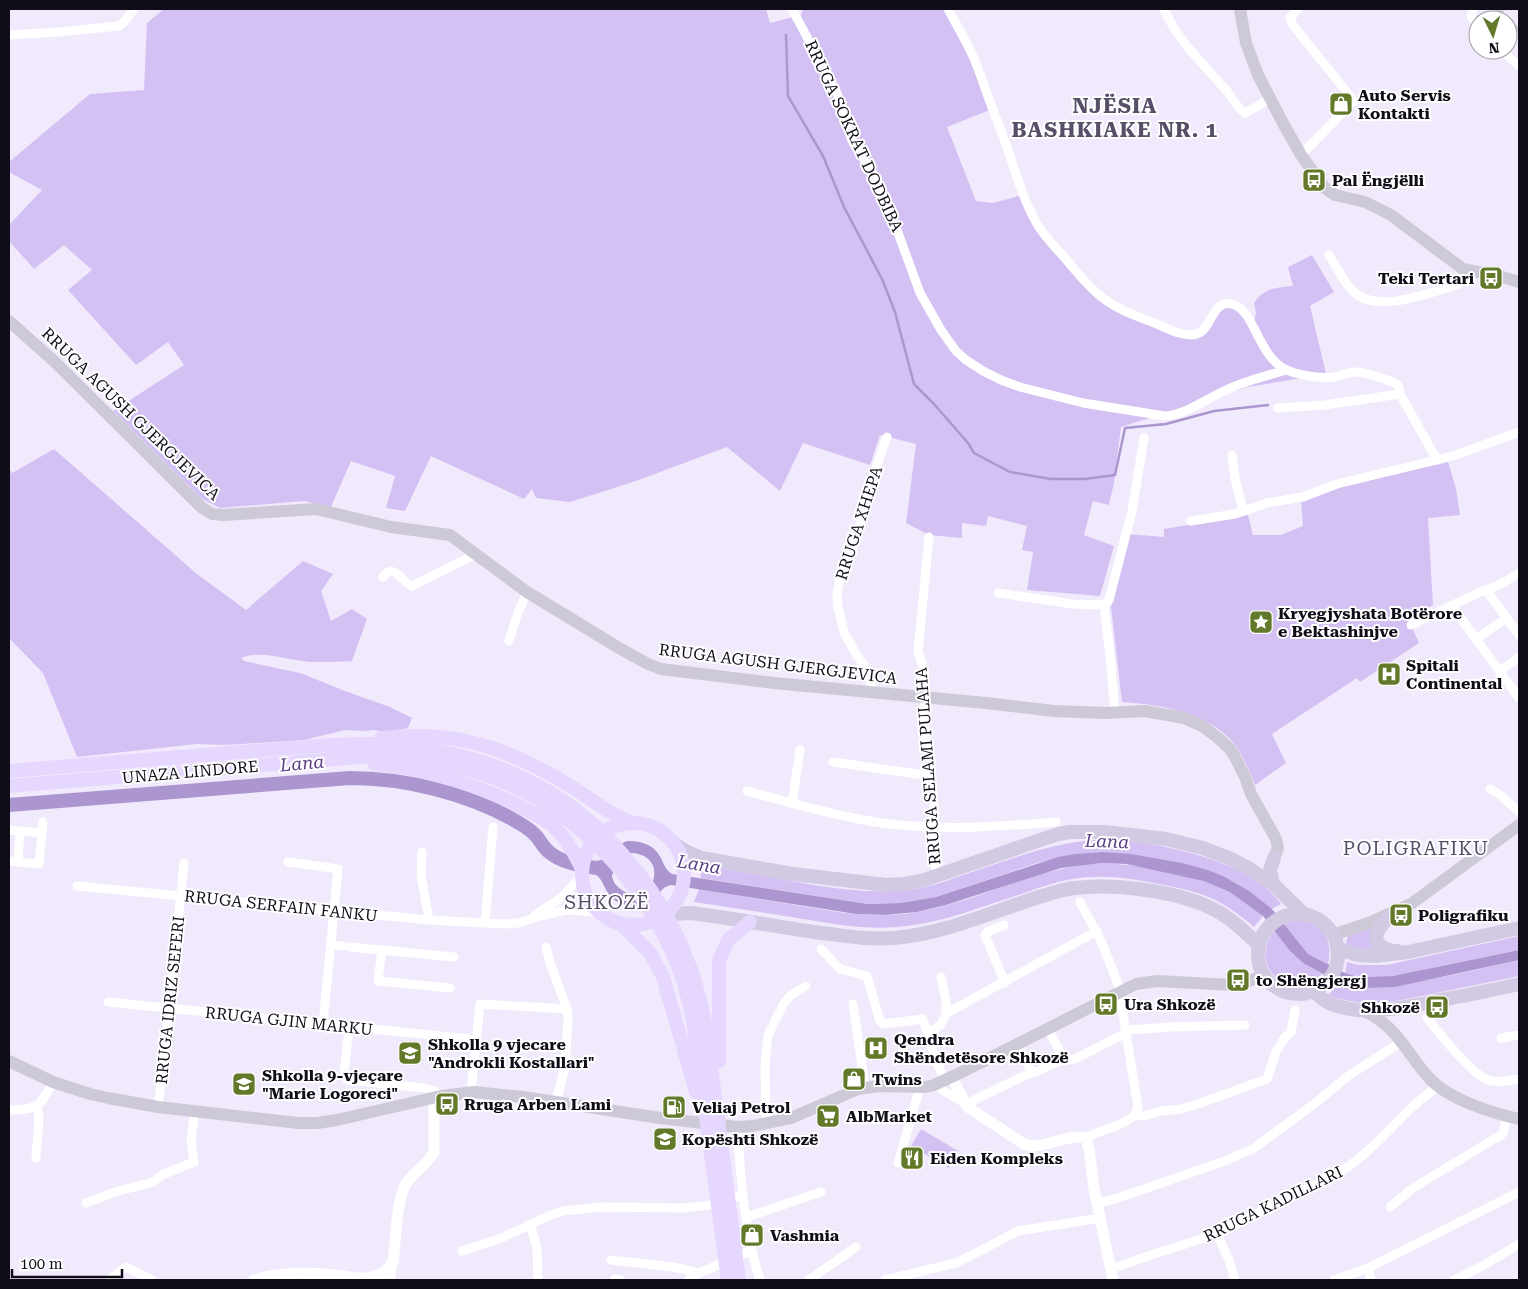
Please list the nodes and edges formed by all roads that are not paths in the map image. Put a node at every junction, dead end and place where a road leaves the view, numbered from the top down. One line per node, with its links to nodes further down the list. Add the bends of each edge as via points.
1 (134, 9): 7 (street, via 119,26)
2 (792, 9): 14 (street, RRUGA SOKRAT DODBIBA, via 837,93 852,142 886,197 920,293 956,351 966,360 1001,380 1039,393 1083,404 1165,416 1174,416 1228,389)
3 (948, 9): 14 (street, via 974,58 1023,195 1037,224 1094,290 1128,312 1191,335 1201,332 1222,304 1235,305 1247,316 1272,358)
4 (1164, 9): 8 (street, via 1188,48 1242,112)
5 (1240, 9): 8 (main road, via 1246,43)
6 (1298, 9): 9 (street, via 1290,17 1292,24 1354,102)
7 (9, 35)
8 (1270, 99): 9 (main road)
9 (1302, 155): 11 (main road, via 1329,192 1376,206)
10 (1329, 255): 11 (street, via 1354,293 1372,302 1396,301 1457,285)
11 (1467, 271): 12 (main road)
12 (1519, 282)
13 (9, 322): 25 (main road, RRUGA AGUSH GJERGJEVICA, via 56,363 206,512 223,515 316,509 391,527 450,535)
14 (1286, 370): 15 (street, via 1331,377 1358,372 1396,383)
15 (1400, 394): 16 (street); 21 (street)
16 (1278, 408)
17 (1519, 432): 21 (street)
18 (887, 437): 40 (street, RRUGA XHEPA, via 855,544 841,571 837,593 844,632 866,668)
19 (1144, 438): 31 (street, via 1132,511 1109,600)
20 (1232, 455): 22 (street)
21 (1437, 460): 22 (street)
22 (1243, 511): 23 (street)
23 (1191, 520)
24 (929, 537): 41 (street, RRUGA SELAMI PULAHA, via 918,652 924,668)
25 (476, 554): 27 (street, via 412,586 396,572); 29 (main road, RRUGA AGUSH GJERGJEVICA)
26 (1519, 573): 28 (street)
27 (383, 577)
28 (1486, 590): 32 (street); 33 (street)
29 (527, 592): 37 (street); 40 (main road, RRUGA AGUSH GJERGJEVICA, via 619,648 661,669)
30 (998, 593): 31 (street, via 1072,604)
31 (1104, 605): 43 (street)
32 (1452, 606): 34 (street); 36 (street)
33 (1507, 618): 35 (street); 36 (street)
34 (1411, 625)
35 (1519, 635)
36 (1476, 639): 39 (street)
37 (509, 641)
38 (1519, 657): 39 (street)
39 (1500, 671): 42 (street)
40 (872, 692): 41 (main road, RRUGA AGUSH GJERGJEVICA)
41 (924, 697): 43 (main road, RRUGA AGUSH GJERGJEVICA, via 1054,711); 49 (street, RRUGA SELAMI PULAHA)
42 (1519, 698)
43 (1115, 713): 67 (main road, RRUGA AGUSH GJERGJEVICA, via 1145,711 1184,718 1202,726 1224,743 1235,757 1276,839 1278,848)
44 (800, 750): 54 (street)
45 (187, 756): 47 (highway, UNAZA LINDORE); 53 (highway, UNAZA LINDORE, via 379,744 430,750 469,758 526,779); 58 (highway, via 392,737 456,739 498,751 533,766 615,816)
46 (833, 762): 49 (street)
47 (9, 771)
48 (183, 772): 50 (highway, UNAZA LINDORE); 53 (highway, UNAZA LINDORE, via 371,756 403,757 481,774); 71 (highway, via 204,775 367,763 404,767 477,788 547,821 563,837)
49 (931, 776): 61 (street, RRUGA SELAMI PULAHA)
50 (9, 786)
51 (1490, 789): 55 (street)
52 (747, 792): 54 (street)
53 (556, 803): 143 (highway, UNAZA LINDORE, via 625,876 697,988 705,1022)
54 (792, 804): 61 (street, via 868,821)
55 (1519, 812)
56 (43, 822): 64 (street)
57 (1056, 822): 61 (street, via 988,828)
58 (633, 823): 65 (highway, via 659,829); 71 (highway, via 607,830 596,839)
59 (1519, 825): 78 (main road)
60 (493, 827): 86 (street)
61 (935, 827): 73 (street, RRUGA SELAMI PULAHA)
62 (9, 830): 63 (street)
63 (20, 831): 64 (street); 68 (street)
64 (42, 832): 68 (street, via 39,864)
65 (675, 844): 73 (main road, via 701,858 870,884 904,884); 82 (highway, via 683,861 684,881 677,900)
66 (422, 852): 84 (street, via 421,875)
67 (1274, 858): 72 (main road); 74 (main road, via 1270,870)
68 (13, 861)
69 (288, 862): 79 (street, via 338,869)
70 (184, 863): 76 (street, RRUGA IDRIZ SEFERI)
71 (581, 864): 80 (highway, via 584,888); 83 (street, RRUGA SERFAIN FANKU, via 570,890)
72 (1250, 868): 73 (main road, via 1203,848 1165,838 1082,832 1058,834); 74 (main road)
73 (936, 876)
74 (1273, 884): 81 (main road)
75 (77, 886): 76 (street, RRUGA SERFAIN FANKU)
76 (180, 896): 79 (street, RRUGA SERFAIN FANKU); 110 (street, RRUGA IDRIZ SEFERI)
77 (1080, 902): 90 (street)
78 (1396, 911): 94 (main road, via 1364,924); 97 (main road, via 1378,930 1378,942 1386,950)
79 (335, 912): 84 (street, RRUGA SERFAIN FANKU); 91 (street)
80 (599, 912): 83 (street, RRUGA SERFAIN FANKU, via 566,910); 87 (highway)
81 (1305, 915): 92 (main road, via 1276,921 1265,932); 94 (main road, via 1324,924)
82 (658, 918): 85 (main road, via 690,913); 87 (highway, via 633,925)
83 (528, 919): 86 (street, RRUGA SERFAIN FANKU, via 512,924)
84 (429, 920): 86 (street, RRUGA SERFAIN FANKU)
85 (750, 922): 92 (main road, via 839,935 893,938 944,928 1072,888 1118,886 1163,893 1211,908 1232,920); 143 (highway, via 728,940 719,961 718,1044)
86 (486, 923)
87 (620, 923): 143 (highway, via 651,954 663,976 693,1083)
88 (1004, 925): 101 (street, via 985,935)
89 (1519, 928): 97 (main road)
90 (1096, 931): 101 (street); 106 (street)
91 (331, 945): 96 (street); 116 (street)
92 (1259, 945): 99 (main road, via 1258,955)
93 (546, 947): 111 (street)
94 (1336, 947): 97 (main road, via 1366,956); 105 (main road, via 1332,975)
95 (821, 949): 122 (street, via 840,969 867,976 883,1024 923,1019)
96 (382, 950): 98 (street); 104 (street, via 378,981)
97 (1408, 952)
98 (454, 957)
99 (1264, 975): 105 (main road, via 1285,992 1304,994); 106 (main road, via 1233,985 1147,982)
100 (940, 977): 114 (street)
101 (1005, 983): 114 (street)
102 (1519, 984): 109 (main road)
103 (806, 986): 149 (street, via 791,995 768,1035)
104 (450, 988)
105 (1319, 988): 113 (main road, via 1329,1002)
106 (1120, 991): 119 (main road); 121 (street)
107 (108, 1002): 110 (street, RRUGA GJIN MARKU)
108 (853, 1004): 135 (street)
109 (1404, 1006): 113 (main road); 120 (main road, via 1392,1017)
110 (170, 1008): 116 (street, RRUGA GJIN MARKU); 142 (street, RRUGA IDRIZ SEFERI)
111 (567, 1009): 137 (street, via 480,1004); 139 (street, via 565,1067)
112 (1295, 1010): 146 (street, via 1290,1032 1276,1052 1267,1079 1189,1107)
113 (1361, 1010): 120 (main road)
114 (946, 1014): 122 (street, via 941,1026)
115 (1427, 1018): 131 (street, via 1457,1054 1482,1077 1494,1082)
116 (323, 1024): 118 (street, RRUGA GJIN MARKU)
117 (1245, 1025): 121 (street)
118 (349, 1027): 125 (street, RRUGA GJIN MARKU); 138 (street, via 344,1074 347,1080 424,1088 432,1090)
119 (1048, 1029): 127 (main road); 128 (street)
120 (1390, 1030): 126 (main road)
121 (1126, 1032): 128 (street, via 1075,1059); 146 (street, via 1138,1107)
122 (928, 1033): 132 (street)
123 (1519, 1035): 124 (street)
124 (1501, 1038)
125 (470, 1039)
126 (1401, 1042): 134 (main road); 158 (street, via 1348,1076 1245,1153)
127 (1018, 1044): 130 (street); 132 (main road)
128 (1064, 1060): 130 (street)
129 (9, 1061): 133 (main road)
130 (1032, 1073): 140 (street)
131 (1519, 1079)
132 (944, 1081): 136 (main road); 140 (street); 140 (street)
133 (53, 1082): 141 (street); 142 (main road, via 90,1094)
134 (1438, 1086): 147 (main road, via 1476,1106); 163 (street, RRUGA KADILLARI, via 1349,1166)
135 (864, 1087): 136 (main road); 149 (main road, via 792,1118)
136 (920, 1088): 153 (street)
137 (471, 1092): 138 (main road); 139 (main road)
138 (438, 1097): 145 (main road, via 317,1123); 168 (street, via 434,1152 405,1186)
139 (554, 1102): 150 (main road)
140 (966, 1104): 151 (street, via 1029,1146 1076,1137)
141 (37, 1106): 144 (street); 152 (street)
142 (158, 1107): 145 (main road)
143 (710, 1109): 172 (highway, via 739,1244); 180 (highway, via 712,1206 721,1231)
144 (9, 1110)
145 (195, 1112): 157 (street, via 191,1140 194,1162 153,1182)
146 (1135, 1115): 151 (street, via 1096,1132)
147 (1506, 1116): 148 (main road); 159 (street, via 1501,1135 1413,1188)
148 (1519, 1119)
149 (766, 1124): 150 (main road)
150 (737, 1127): 156 (street)
151 (1087, 1143): 158 (street)
152 (36, 1158)
153 (898, 1163)
154 (822, 1192): 160 (street)
155 (1519, 1192): 170 (street)
156 (743, 1195): 160 (street); 162 (street, via 710,1205 683,1208 601,1207 563,1211)
157 (86, 1203)
158 (1097, 1203): 161 (street)
159 (1390, 1207)
160 (746, 1217): 167 (street)
161 (1100, 1218): 173 (street); 183 (street, via 1018,1231 956,1263)
162 (530, 1224): 166 (street, via 499,1239); 178 (street, via 537,1248)
163 (1217, 1234): 173 (street, RRUGA KADILLARI, via 1148,1256); 184 (street)
164 (1519, 1244): 187 (street)
165 (856, 1247): 182 (street)
166 (462, 1251)
167 (751, 1251): 171 (street); 181 (street)
168 (393, 1259): 176 (street, via 385,1272 372,1277 310,1273); 177 (street)
169 (612, 1260): 171 (street)
170 (1368, 1268): 185 (street); 186 (street)
171 (699, 1273): 179 (street)
172 (738, 1275)
173 (1112, 1275)
174 (109, 1280): 175 (street, via 126,1267)
175 (152, 1280)
176 (254, 1280)
177 (390, 1280)
178 (538, 1280)
179 (688, 1280)
180 (728, 1280)
181 (760, 1280)
182 (809, 1280)
183 (888, 1280)
184 (1235, 1280)
185 (1334, 1280)
186 (1371, 1280)
187 (1454, 1280)

